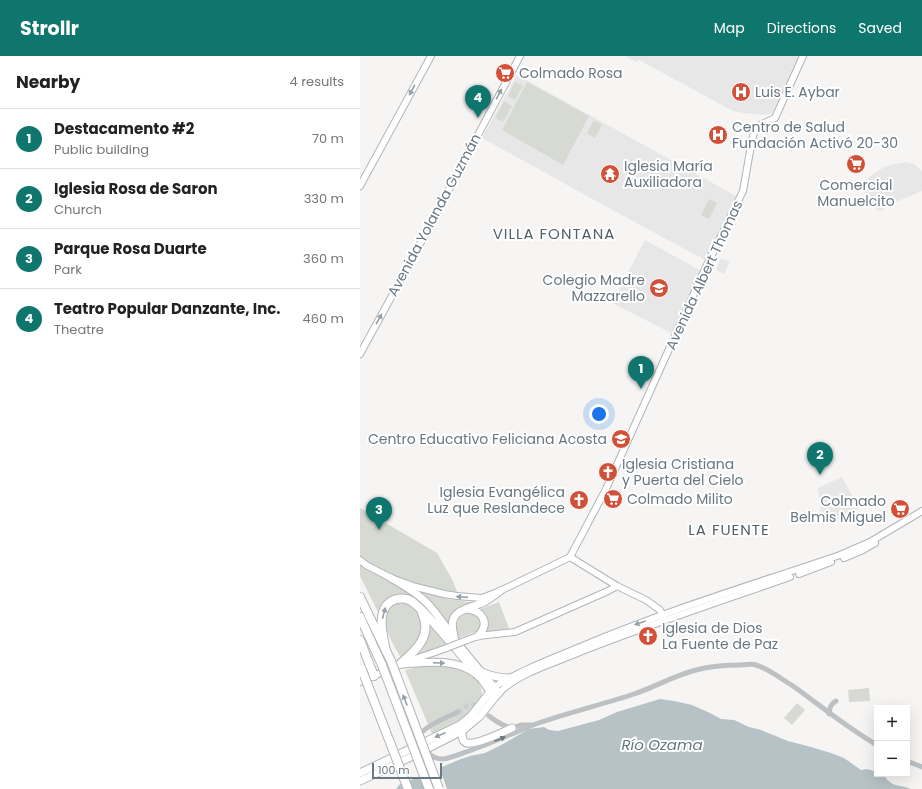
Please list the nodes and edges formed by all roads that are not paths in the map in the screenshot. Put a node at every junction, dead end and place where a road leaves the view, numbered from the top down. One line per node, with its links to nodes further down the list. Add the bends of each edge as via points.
1 (431, 56): 4 (main road, one-way to 4)
2 (520, 56): 5 (main road, Avenida Yolanda Guzmán, one-way to 2)
3 (803, 56): 8 (main road, Avenida Albert Thomas, via 775,118 755,129 743,191 699,281 606,489)
4 (360, 186)
5 (360, 354)
6 (922, 511): 17 (main road, via 870,542 840,555)
7 (922, 516): 17 (main road, via 863,550)
8 (570, 557): 11 (main road); 12 (main road)
9 (360, 560): 10 (main road)
10 (391, 578): 12 (main road, one-way to 10, via 482,598 457,596 416,587); 20 (main road, via 426,602)
11 (617, 586): 17 (main road, via 646,600 660,610); 18 (main road, via 515,632)
12 (500, 591): 15 (main road, via 484,602)
13 (360, 597): 21 (highway)
14 (420, 608): 21 (highway, one-way to 14, via 382,623 385,606 399,598 409,600); 22 (highway, via 425,621 422,640 413,653); 24 (highway)
15 (466, 609): 18 (main road, via 477,612 485,622); 20 (main road, via 452,620)
16 (360, 617): 46 (highway, bridge, via 382,665)
17 (664, 618): 26 (main road, one-way to 26, via 612,633); 28 (main road, via 541,668 511,682)
18 (478, 636): 22 (main road, bridge)
19 (360, 640): 25 (highway)
20 (456, 641): 24 (main road)
21 (386, 651): 47 (highway, one-way to 21, bridge)
22 (400, 664): 24 (main road, one-way to 24, via 439,662 460,665); 25 (main road)
23 (361, 667): 45 (highway, bridge)
24 (478, 672): 26 (main road); 28 (main road)
25 (374, 676): 27 (main road)
26 (509, 678): 28 (main road)
27 (360, 682)
28 (495, 693): 34 (main road, via 480,716)
29 (836, 701): 31 (street, via 831,706)
30 (458, 712): 38 (street, via 422,731 415,740)
31 (829, 714): 33 (street, via 779,677 755,664 698,669 635,694); 37 (street)
32 (489, 716): 35 (street)
33 (534, 725): 35 (street); 39 (street, one-way to 33, via 436,758 449,758)
34 (461, 728): 35 (main road, via 462,740 470,744); 36 (main road, one-way to 36); 39 (main road)
35 (512, 728)
36 (422, 743): 38 (main road); 39 (street)
37 (874, 743)
38 (414, 747): 40 (street); 43 (main road)
39 (426, 750): 40 (main road)
40 (417, 754): 44 (main road)
41 (910, 762): 42 (street)
42 (922, 767)
43 (360, 773)
44 (360, 781)
45 (408, 789)
46 (429, 789)
47 (439, 789)

